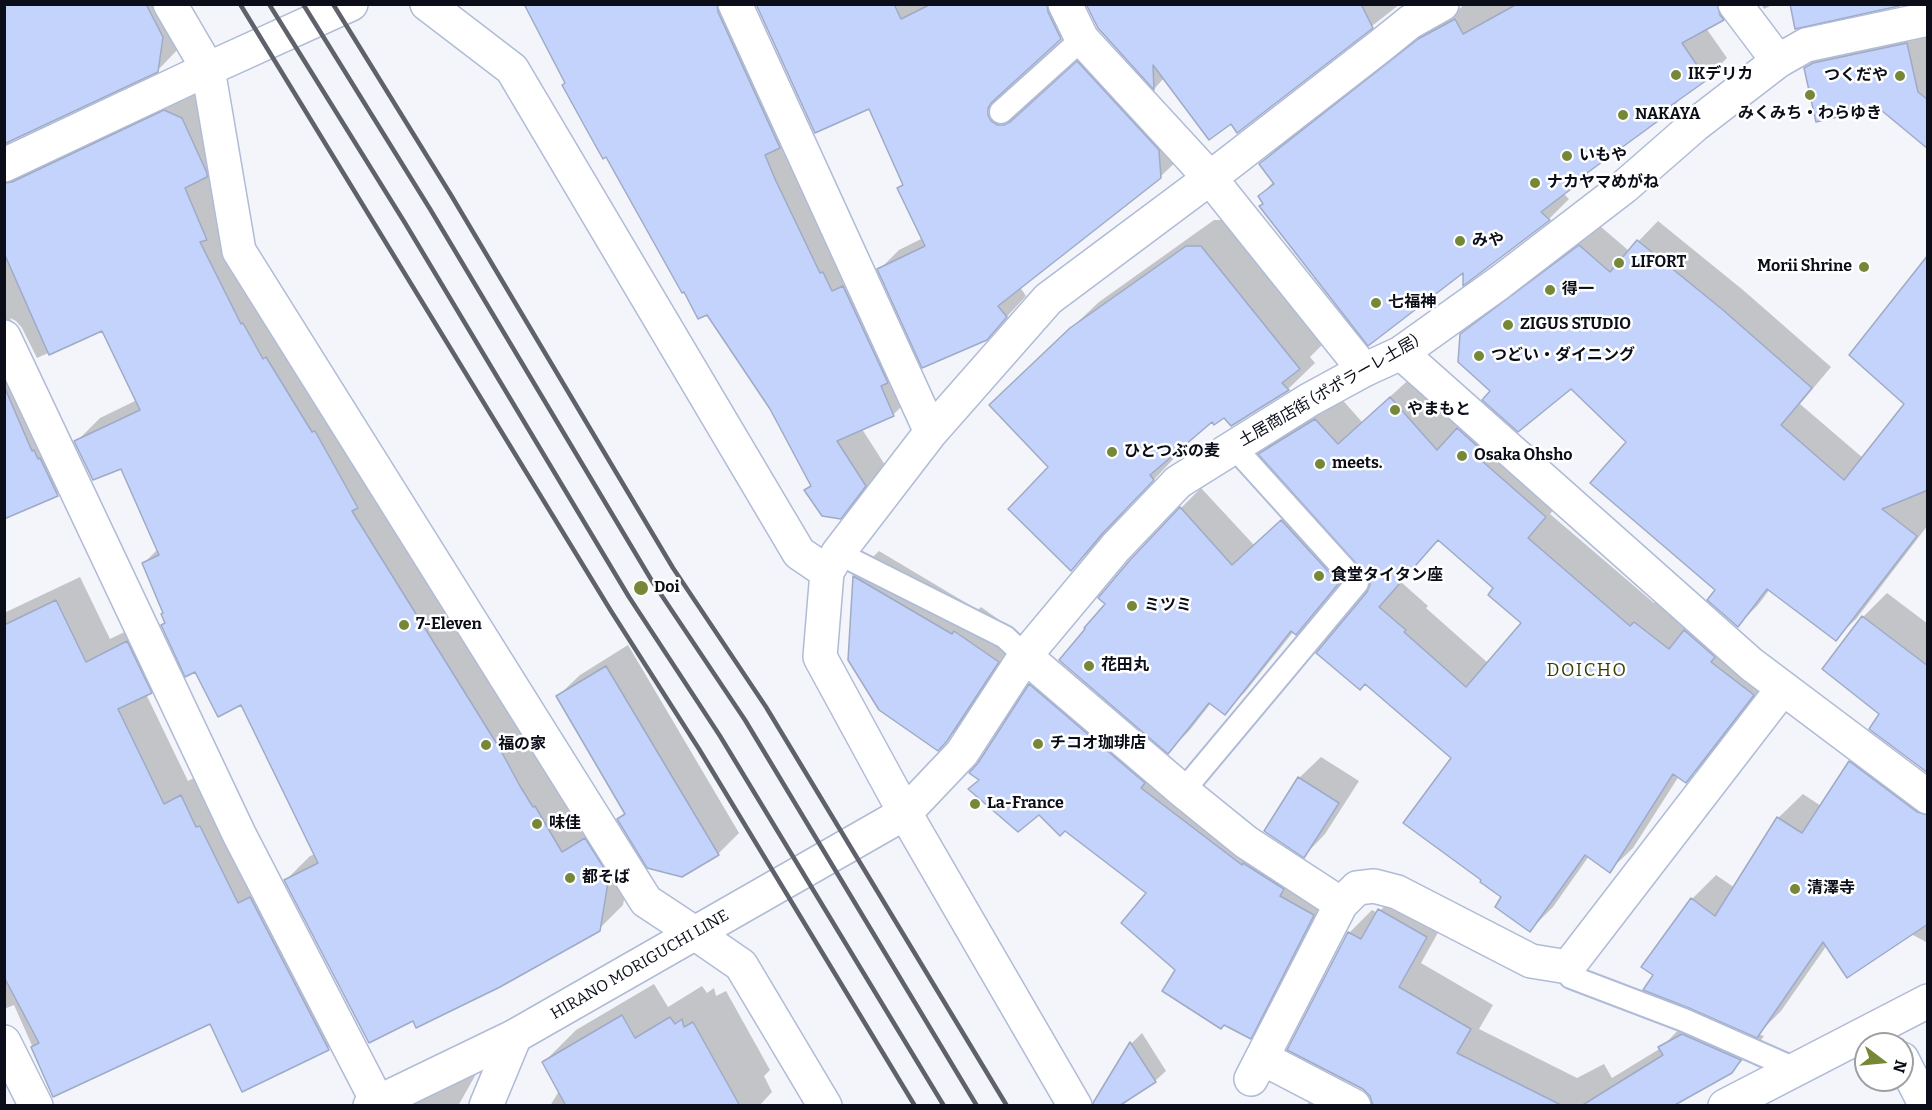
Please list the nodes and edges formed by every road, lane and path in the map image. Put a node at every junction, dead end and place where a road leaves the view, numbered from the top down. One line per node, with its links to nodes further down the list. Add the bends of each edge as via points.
1 (170, 4): 12 (street)
2 (351, 4): 12 (street)
3 (427, 4): 21 (street, via 512,69 799,553)
4 (735, 4): 19 (street)
5 (1065, 4): 10 (street)
6 (1442, 4): 8 (street)
7 (1735, 4): 11 (street)
8 (1406, 13): 15 (street, via 1379,48)
9 (1928, 19): 11 (street, 土居商店街 (ポポラーレ土居), via 1806,45)
10 (1082, 39): 13 (lane); 15 (street)
11 (1778, 61): 17 (street, 土居商店街 (ポポラーレ土居), via 1695,125 1624,187)
12 (208, 69): 14 (street); 28 (street, via 239,251 646,901)
13 (1001, 112)
14 (4, 165)
15 (1209, 178): 18 (street); 19 (street, via 1048,299)
16 (4, 337): 37 (street, via 239,834)
17 (1401, 354): 18 (street, 土居商店街 (ポポラーレ土居)); 23 (street)
18 (1364, 370): 20 (street, 土居商店街 (ポポラーレ土居))
19 (931, 432): 21 (street)
20 (1234, 447): 22 (street, 土居商店街 (ポポラーレ土居), via 1178,482 1116,547); 24 (lane, via 1357,583)
21 (833, 562): 22 (lane, via 1005,637); 26 (street, via 820,657)
22 (1025, 656): 24 (street); 26 (street, 土居商店街 (ポポラーレ土居), via 962,753)
23 (1783, 688): 25 (street); 29 (street)
24 (1183, 791): 27 (street, via 1246,842)
25 (1928, 797)
26 (905, 813): 28 (street, HIRANO MORIGUCHI LINE); 41 (street)
27 (1341, 904): 29 (street, via 1357,888 1374,886 1397,892 1531,961); 42 (street, via 1256,1069)
28 (696, 934): 32 (street, HIRANO MORIGUCHI LINE); 40 (street, via 741,965)
29 (1568, 967): 35 (lane, via 1571,977)
30 (1928, 1001): 31 (street)
31 (1891, 1032)
32 (515, 1036): 37 (street, HIRANO MORIGUCHI LINE); 39 (street)
33 (4, 1042): 38 (street)
34 (1854, 1047): 35 (street)
35 (1796, 1068): 43 (street)
36 (1914, 1082): 44 (street)
37 (373, 1103)
38 (36, 1106)
39 (486, 1106)
40 (825, 1106)
41 (1075, 1106)
42 (1354, 1106)
43 (1725, 1106)
44 (1926, 1106)

